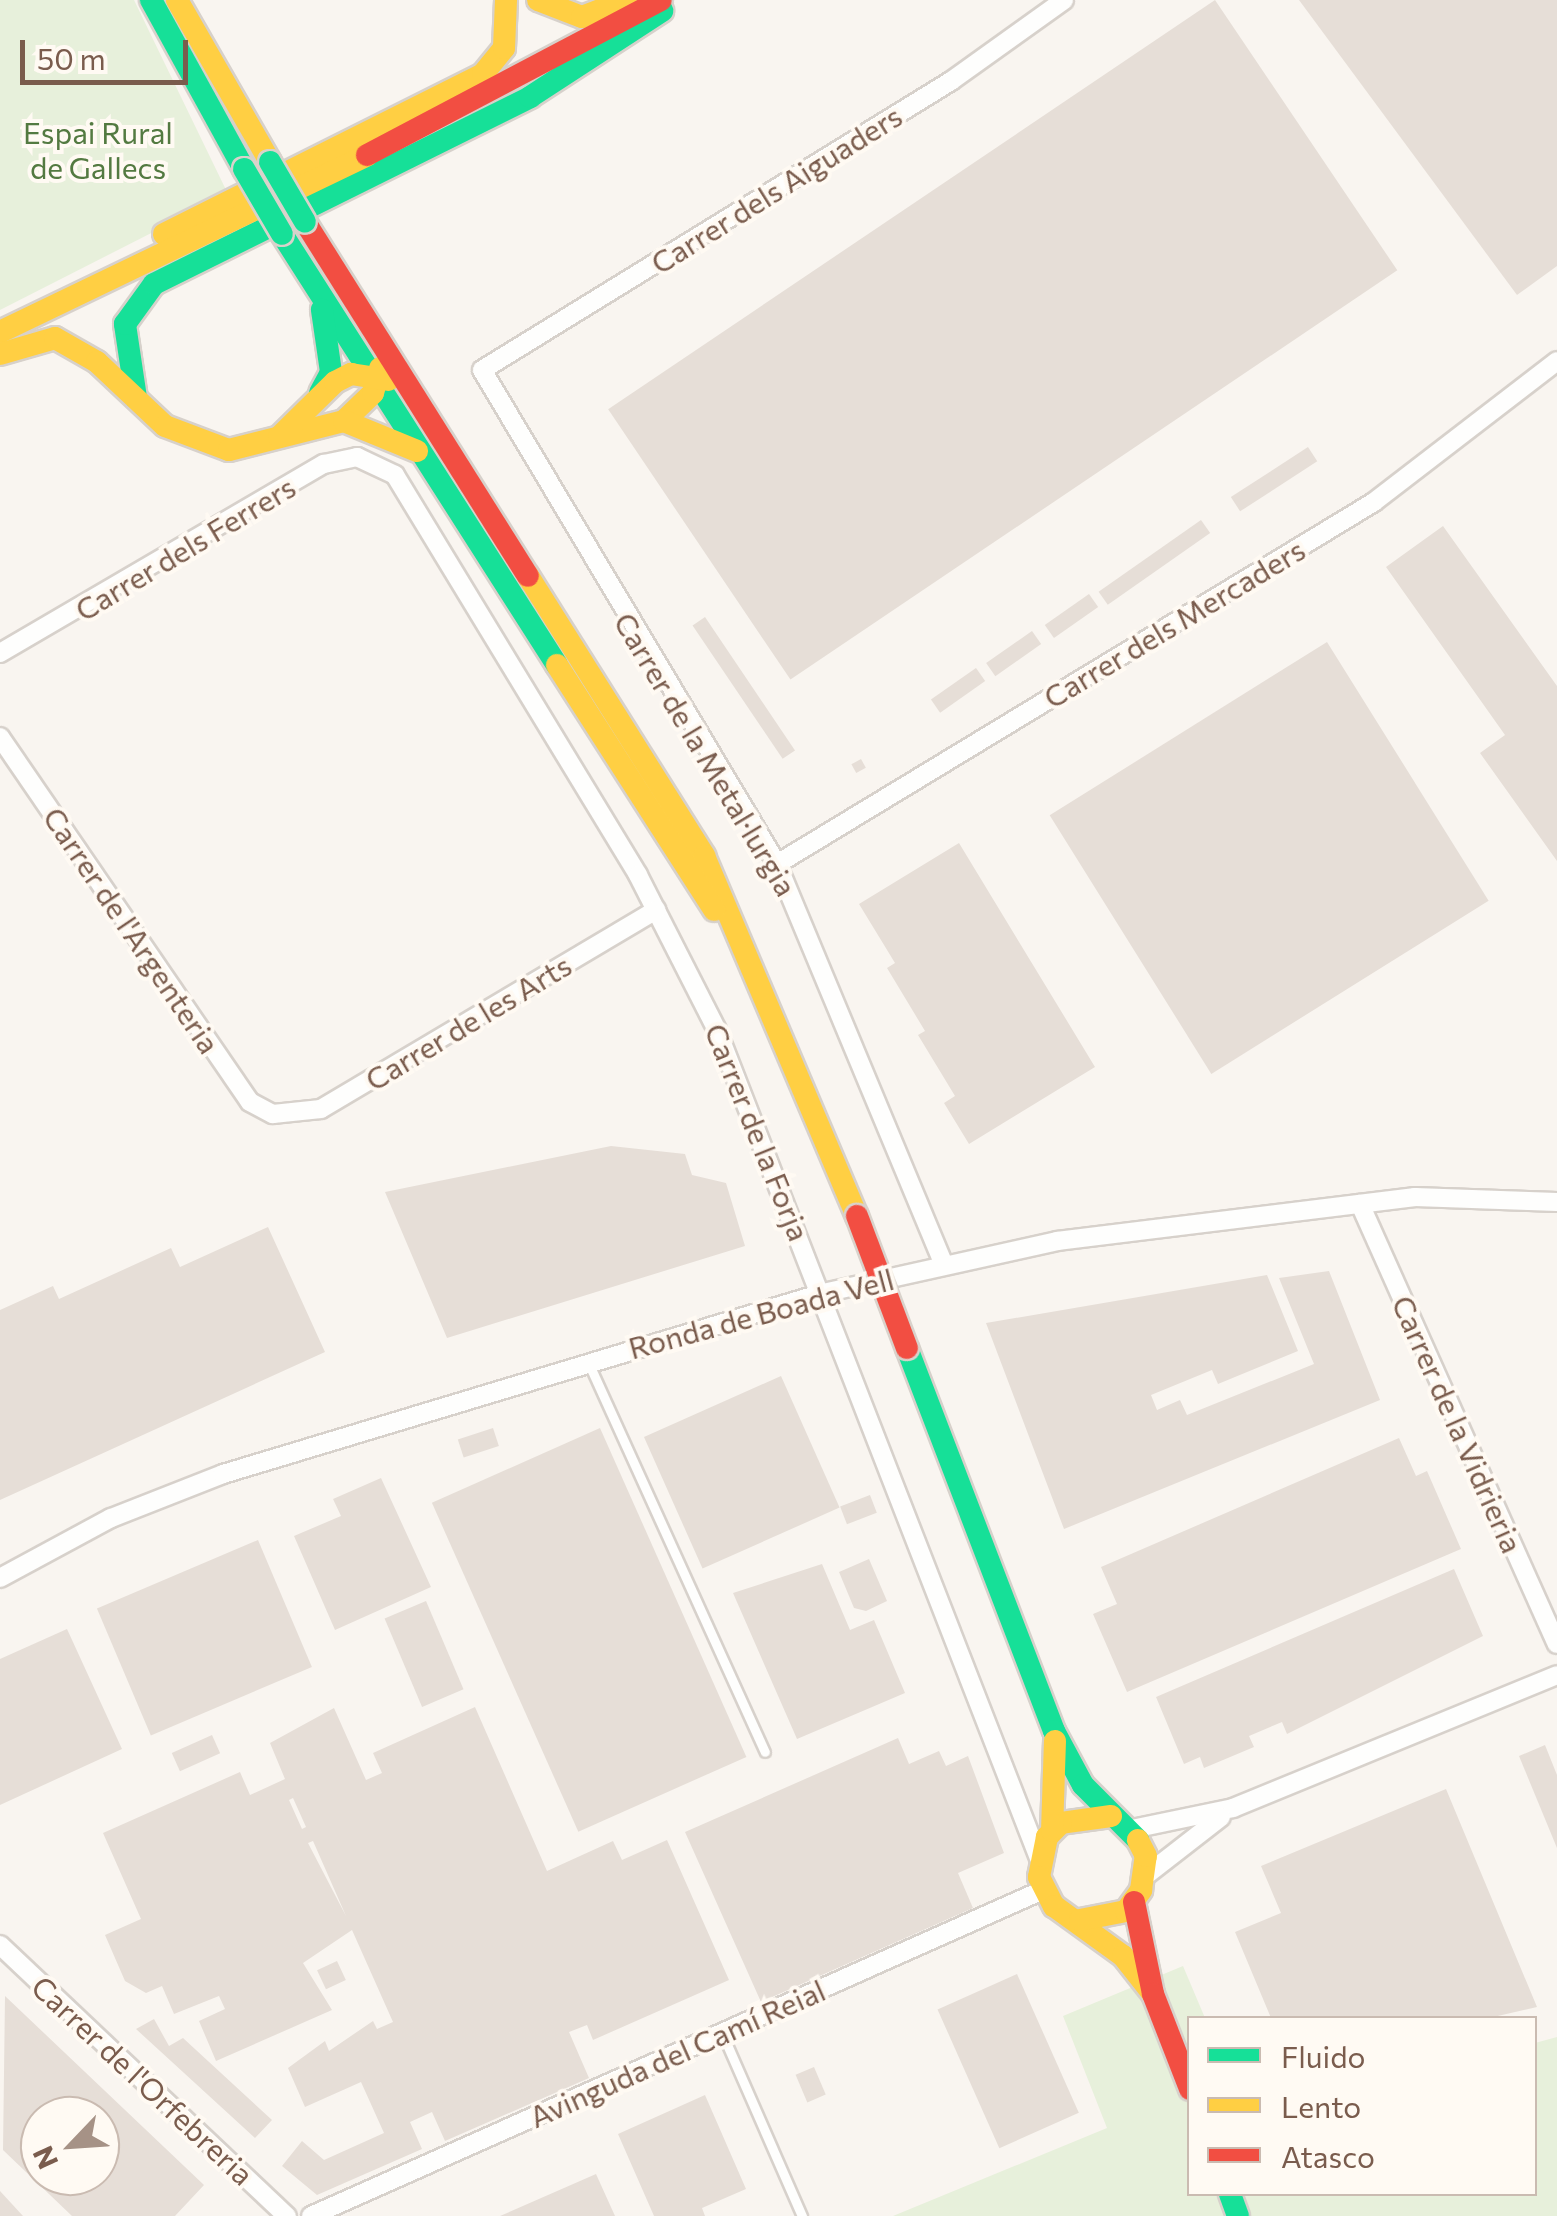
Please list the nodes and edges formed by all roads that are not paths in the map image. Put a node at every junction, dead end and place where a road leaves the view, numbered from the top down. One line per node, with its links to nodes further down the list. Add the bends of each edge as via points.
1 (150, 0): 11 (main road, bridge)
2 (177, 0): 10 (main road)
3 (190, 0): 10 (main road)
4 (506, 0): 12 (main road, via 504,48 453,93)
5 (538, 0): 6 (main road, via 582,17)
6 (626, 0)
7 (661, 0): 14 (main road, via 524,78)
8 (671, 0): 21 (main road, via 652,25 590,64 154,284 125,324)
9 (1064, 0): 17 (street, Carrer dels Aiguaders, via 951,81)
10 (213, 60): 13 (main road, bridge)
11 (306, 273): 18 (main road); 20 (main road, via 330,328 331,372)
12 (0, 316)
13 (368, 329): 18 (main road); 19 (main road)
14 (0, 332)
15 (0, 354): 21 (main road, via 55,338)
16 (1557, 361): 28 (street, Carrer dels Mercaders, via 1374,502)
17 (482, 370): 28 (street, Carrer de la Metal·lurgia)
18 (377, 376): 19 (main road); 20 (main road, via 351,374); 22 (main road); 24 (main road)
19 (406, 390): 30 (main road, via 660,779)
20 (320, 393): 23 (main road)
21 (136, 398): 23 (main road, via 208,447)
22 (344, 421): 23 (main road); 24 (main road, via 371,425)
23 (279, 437)
24 (427, 456): 30 (main road)
25 (374, 460): 26 (street, Carrer dels Ferrers, via 324,464); 29 (street, Carrer de la Forja, via 415,499)
26 (0, 652)
27 (0, 738): 31 (street, Carrer de l'Argenteria, via 250,1102)
28 (777, 864): 34 (street, Carrer de la Metal·lurgia)
29 (656, 910): 31 (street, Carrer de les Arts, via 321,1110); 35 (street, Carrer de la Forja, via 717,1030)
30 (779, 1017): 40 (main road, bridge)
31 (273, 1114)
32 (1557, 1202): 33 (street, Ronda de Boada Vell, via 1471,1194)
33 (1360, 1204): 34 (street, Ronda de Boada Vell, via 1057,1241); 38 (street, Carrer de la Vidrieria)
34 (944, 1265): 35 (street, Ronda de Boada Vell)
35 (823, 1293): 36 (street, Ronda de Boada Vell); 45 (street, Carrer de la Forja)
36 (588, 1360): 37 (street, Ronda de Boada Vell, via 223,1474 111,1518); 41 (lane)
37 (0, 1578)
38 (1557, 1644)
39 (1557, 1675): 42 (street)
40 (1054, 1731): 43 (main road); 44 (main road)
41 (764, 1752)
42 (1233, 1808): 43 (street); 46 (street)
43 (1122, 1822): 44 (main road, via 1077,1815); 46 (main road)
44 (1052, 1831): 45 (main road)
45 (1039, 1858): 47 (main road)
46 (1145, 1876): 48 (main road)
47 (1043, 1890): 49 (main road); 52 (street, Avinguda del Camí Reial)
48 (1134, 1902): 49 (main road, via 1116,1916); 51 (main road)
49 (1080, 1920): 51 (main road)
50 (0, 1944): 54 (street, Carrer de l'Orfebreria)
51 (1153, 1994): 53 (main road)
52 (722, 2033): 55 (street, Avinguda del Camí Reial); 56 (lane)
53 (1187, 2081)
54 (287, 2216)
55 (311, 2216)
56 (802, 2216)

